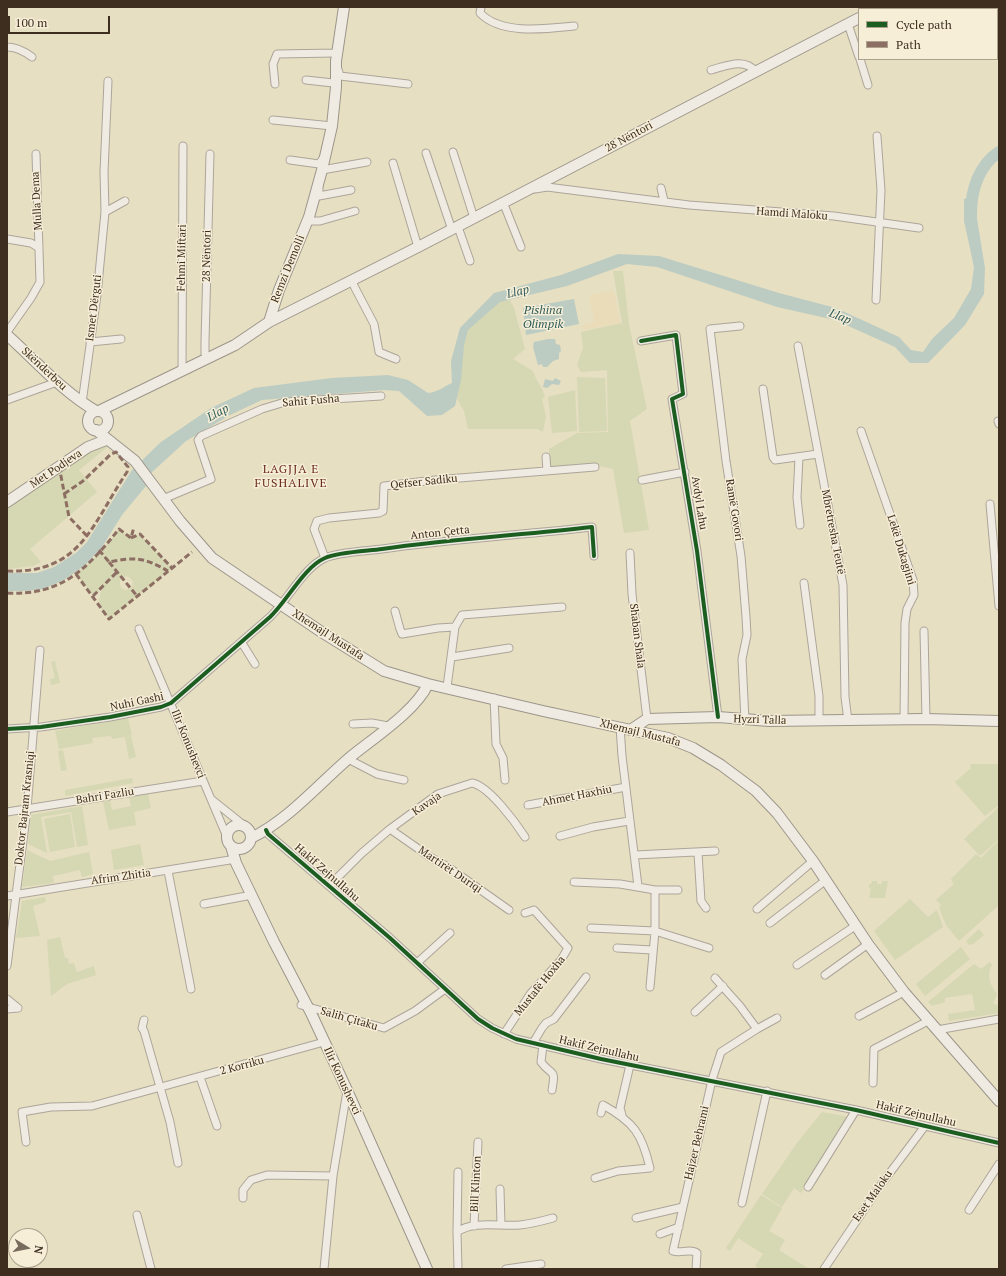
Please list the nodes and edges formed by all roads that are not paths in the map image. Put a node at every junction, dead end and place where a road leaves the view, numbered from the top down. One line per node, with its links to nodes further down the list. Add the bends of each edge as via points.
1 (344, 7): 7 (main road, Remzi Demolli)
2 (481, 7): 5 (street, via 480,13 488,22 531,31)
3 (858, 19): 4 (main road, 28 Nëntori)
4 (848, 24): 8 (street); 13 (main road, 28 Nëntori)
5 (574, 26)
6 (7, 47): 9 (street, via 24,51)
7 (338, 47): 11 (main road, Remzi Demolli); 16 (street, via 336,52 277,54 273,64)
8 (858, 55)
9 (32, 57)
10 (860, 60): 18 (street)
11 (336, 61): 17 (street, via 340,76); 19 (main road, Remzi Demolli)
12 (711, 70): 13 (street, via 741,63 750,65)
13 (756, 72): 36 (main road, 28 Nëntori)
14 (306, 80): 19 (street, via 333,83)
15 (108, 81): 41 (street, Ismet Dërguti)
16 (275, 84)
17 (408, 84)
18 (868, 85)
19 (336, 88): 21 (main road, Remzi Demolli)
20 (273, 120): 21 (street)
21 (332, 126): 25 (main road, Remzi Demolli)
22 (877, 136): 44 (street, via 881,190)
23 (183, 146): 63 (street, Fehmi Miftari)
24 (453, 152): 43 (street)
25 (326, 153): 29 (street, via 319,164); 32 (main road, Remzi Demolli)
26 (426, 153): 45 (street)
27 (36, 154): 50 (street, Mulla Dema)
28 (210, 154): 61 (street, 28 Nëntori, via 205,341 205,354)
29 (290, 160)
30 (367, 162): 32 (street)
31 (393, 163): 48 (street)
32 (322, 170): 33 (main road, Remzi Demolli)
33 (318, 186): 35 (street, via 319,196); 42 (main road, Remzi Demolli)
34 (661, 188): 38 (street)
35 (351, 190)
36 (528, 190): 38 (street, Hamdi Maloku, via 547,187); 39 (main road, 28 Nëntori)
37 (124, 201): 41 (street)
38 (664, 201): 44 (street, Hamdi Maloku, via 834,216)
39 (503, 202): 43 (main road, 28 Nëntori); 49 (street)
40 (355, 211): 42 (street, via 320,221 311,221)
41 (105, 212): 59 (street, Ismet Dërguti)
42 (309, 217): 54 (main road, Remzi Demolli, via 279,290)
43 (474, 218): 45 (main road, 28 Nëntori)
44 (880, 223): 46 (street, Hamdi Maloku); 53 (street)
45 (455, 228): 48 (main road, 28 Nëntori); 51 (street)
46 (919, 228)
47 (7, 239): 50 (street, Mulla Dema, via 31,243)
48 (418, 247): 52 (main road, 28 Nëntori)
49 (521, 247)
50 (39, 248): 56 (street, Mulla Dema, via 40,282)
51 (470, 261)
52 (353, 279): 54 (main road, 28 Nëntori); 62 (street, via 354,286 374,324 379,352)
53 (876, 300)
54 (269, 322): 61 (main road, 28 Nëntori, via 235,345)
55 (740, 326): 111 (street, Ramë Govori, via 710,329 726,461 741,556 747,635 742,658)
56 (7, 334): 64 (main road, Skënderbeu)
57 (121, 339): 59 (street)
58 (641, 341): 81 (street, Avdyl Lahu, via 676,335 683,394 672,399)
59 (90, 342): 69 (street, Ismet Dërguti)
60 (798, 346): 76 (street, Mbretresha Teutë)
61 (208, 358): 63 (main road, 28 Nëntori)
62 (396, 359)
63 (182, 370): 68 (main road, 28 Nëntori)
64 (57, 382): 67 (street); 69 (main road, Skënderbeu)
65 (763, 389): 78 (street, via 772,436 773,457 775,460)
66 (381, 396): 83 (street, Sahit Fusha, via 285,402 262,409 201,436 198,440 211,479)
67 (7, 400)
68 (124, 400): 70 (main road, 28 Nëntori); 72 (main road, 28 Nëntori)
69 (82, 403): 70 (main road, Skënderbeu); 71 (main road)
70 (97, 411): 71 (main road, via 91,414); 72 (main road, via 106,415)
71 (88, 421): 73 (main road, via 90,427)
72 (107, 424): 73 (main road, via 104,429); 75 (main road)
73 (96, 430): 75 (main road, Xhemajl Mustafa)
74 (861, 431): 109 (street, Lekë Dukagjini, via 912,580 914,595 904,623)
75 (106, 440): 83 (main road, Xhemajl Mustafa, via 135,461); 84 (main road, Met Podjeva, via 88,447)
76 (818, 454): 78 (street); 113 (street, Mbretresha Teutë, via 843,585 845,697)
77 (546, 457): 80 (street)
78 (799, 457): 86 (street, via 797,498)
79 (595, 467): 80 (street, Qefser Sadiku)
80 (547, 471): 89 (street, Qefser Sadiku, via 384,486 383,511 317,521 314,529)
81 (685, 472): 82 (street, Avdyl Lahu); 107 (street, Avdyl Lahu)
82 (642, 480)
83 (163, 499): 91 (main road, Xhemajl Mustafa, via 212,558)
84 (7, 502)
85 (990, 504): 92 (street)
86 (800, 525)
87 (630, 553): 108 (street, Shaban Shala, via 632,594)
88 (594, 556): 89 (street, Anton Çetta, via 592,527 444,541)
89 (325, 558): 91 (street, via 305,574)
90 (804, 583): 112 (street, via 819,696)
91 (282, 605): 98 (street, Nuhi Gashi); 103 (main road, Xhemajl Mustafa, via 384,671)
92 (999, 606)
93 (562, 607): 95 (street, via 462,615)
94 (395, 611): 95 (street, via 402,634)
95 (455, 627): 101 (street)
96 (139, 629): 106 (street, Ilir Konushevci)
97 (924, 631): 110 (street)
98 (242, 643): 102 (street); 106 (street, Nuhi Gashi)
99 (509, 648): 101 (street)
100 (40, 650): 117 (street, Doktor Bajram Krasniqi)
101 (452, 657): 104 (street)
102 (255, 664)
103 (428, 684): 104 (main road, Xhemajl Mustafa); 116 (main road, via 413,705)
104 (447, 687): 105 (main road, Xhemajl Mustafa)
105 (494, 698): 118 (main road, Xhemajl Mustafa); 123 (street, via 496,744 503,758)
106 (171, 704): 117 (street, Nuhi Gashi, via 131,713); 124 (street, Ilir Konushevci)
107 (718, 717): 108 (main road, Hyzri Talla); 111 (main road, Hyzri Talla)
108 (647, 719): 120 (main road)
109 (904, 719): 110 (main road, Hyzri Talla); 113 (main road, Hyzri Talla)
110 (926, 719): 114 (main road, Hyzri Talla)
111 (745, 720): 112 (main road, Hyzri Talla)
112 (819, 721): 113 (main road, Hyzri Talla)
113 (848, 721)
114 (999, 721)
115 (352, 724): 116 (street, via 382,723)
116 (388, 726): 121 (main road)
117 (33, 727): 119 (street, Nuhi Gashi); 128 (street, Doktor Bajram Krasniqi)
118 (620, 727): 120 (main road, Xhemajl Mustafa); 125 (street, Ahmet Haxhiu)
119 (7, 729)
120 (632, 729): 143 (main road, Xhemajl Mustafa, via 688,745 721,765 756,791)
121 (348, 759): 122 (street, via 376,774); 132 (main road)
122 (404, 780)
123 (505, 780)
124 (204, 781): 126 (street, Ilir Konushevci); 128 (street, Bahri Fazliu)
125 (626, 786): 127 (street, Ahmet Haxhiu); 130 (street, Ahmet Haxhiu)
126 (211, 799): 131 (street); 137 (street, Ilir Konushevci)
127 (528, 805)
128 (27, 809): 129 (street, Bahri Fazliu); 151 (street, Doktor Bajram Krasniqi)
129 (7, 812)
130 (629, 821): 134 (street); 141 (street, Ahmet Haxhiu)
131 (246, 827): 135 (main road); 137 (main road, via 239,825 232,828)
132 (266, 830): 135 (main road); 147 (street, Hakif Zejnullahu)
133 (390, 830): 136 (street, Kavaja, via 438,794 472,783 478,784 490,794); 147 (street, Kavaja); 156 (street, Martirët Duriqi)
134 (560, 836)
135 (251, 838): 138 (main road)
136 (525, 838)
137 (229, 841): 138 (main road, via 238,849); 142 (main road)
138 (245, 848): 142 (main road)
139 (715, 851): 140 (street)
140 (698, 853): 141 (street); 155 (street, via 701,901)
141 (635, 855): 148 (street, Ahmet Haxhiu)
142 (236, 859): 144 (street, Afrim Zhitia); 152 (main road, Ilir Konushevci)
143 (813, 861): 145 (main road, Xhemajl Mustafa); 157 (street)
144 (168, 870): 151 (street, Afrim Zhitia); 176 (street)
145 (826, 880): 159 (street); 160 (main road, Xhemajl Mustafa)
146 (574, 882): 148 (street)
147 (329, 886): 168 (street, Hakif Zejnullahu)
148 (638, 886): 149 (street)
149 (655, 890): 150 (street); 162 (street)
150 (678, 890)
151 (17, 895): 153 (street, Afrim Zhitia); 170 (street, Doktor Bajram Krasniqi)
152 (252, 895): 154 (street); 180 (main road, Ilir Konushevci)
153 (7, 896)
154 (204, 904)
155 (706, 908)
156 (509, 910)
157 (757, 910)
158 (525, 913): 190 (street, Mustafë Hoxha, via 534,910 568,948 562,960 531,993)
159 (770, 923)
160 (855, 926): 164 (main road, Xhemajl Mustafa); 169 (street)
161 (591, 928): 162 (street)
162 (655, 931): 166 (street); 167 (street)
163 (450, 933): 168 (street)
164 (868, 944): 171 (street); 178 (main road, Xhemajl Mustafa)
165 (617, 948): 167 (street)
166 (709, 948)
167 (652, 950): 175 (street)
168 (417, 963): 177 (street, Hakif Zejnullahu)
169 (797, 965)
170 (7, 966)
171 (825, 975)
172 (586, 977): 192 (street, via 554,1019 546,1023)
173 (715, 978): 174 (street)
174 (723, 986): 182 (street); 188 (street)
175 (650, 987)
176 (191, 989)
177 (445, 989): 180 (street, Salih Çitaku, via 415,1011 384,1028); 190 (street, Hakif Zejnullahu, via 478,1019)
178 (904, 992): 183 (street); 187 (main road, Xhemajl Mustafa)
179 (7, 999): 181 (street, via 18,1008)
180 (307, 1006): 191 (main road, Ilir Konushevci)
181 (7, 1009)
182 (695, 1012)
183 (859, 1016)
184 (777, 1018): 188 (street, Hajzer Behrami)
185 (999, 1019): 189 (street)
186 (144, 1020): 198 (street, via 142,1028)
187 (928, 1022): 189 (main road, Xhemajl Mustafa); 197 (street, via 874,1049)
188 (757, 1029): 196 (street, Hajzer Behrami, via 721,1052)
189 (937, 1030): 202 (main road, Xhemajl Mustafa)
190 (504, 1034): 192 (street, Hakif Zejnullahu)
191 (324, 1042): 195 (street, 2 Korriku); 199 (main road, Ilir Konushevci)
192 (533, 1043): 193 (street, Hakif Zejnullahu)
193 (543, 1045): 194 (street, Hakif Zejnullahu); 200 (street, Hakif Zejnullahu, via 540,1062 555,1077)
194 (630, 1065): 196 (street, Hakif Zejnullahu); 205 (street, via 620,1108)
195 (200, 1077): 198 (street, 2 Korriku); 206 (street)
196 (712, 1080): 201 (street, Hakif Zejnullahu); 220 (street, Hajzer Behrami)
197 (873, 1083)
198 (160, 1088): 208 (street, 2 Korriku, via 92,1106 51,1107 22,1112); 211 (street)
199 (347, 1090): 214 (street); 233 (main road, Ilir Konushevci)
200 (552, 1090)
201 (767, 1091): 203 (street, Hakif Zejnullahu); 219 (street)
202 (999, 1102)
203 (856, 1110): 207 (street, Hakif Zejnullahu); 216 (street)
204 (601, 1113): 205 (street, via 603,1106)
205 (622, 1115): 215 (street, via 638,1132 645,1146 650,1168 618,1171)
206 (217, 1126)
207 (925, 1126): 210 (street, Hakif Zejnullahu); 237 (street, Eset Maloku, via 880,1186)
208 (26, 1142)
209 (478, 1142): 226 (street, Bill Klinton)
210 (999, 1144)
211 (178, 1163)
212 (999, 1164): 221 (street)
213 (458, 1172): 228 (street, Bill Klinton)
214 (333, 1176): 218 (street, via 267,1175 251,1180 243,1190); 232 (street)
215 (595, 1178)
216 (808, 1187)
217 (500, 1189): 225 (street)
218 (243, 1198)
219 (742, 1203)
220 (683, 1207): 224 (street); 227 (street, Hajzer Behrami)
221 (969, 1210)
222 (137, 1214): 231 (street)
223 (553, 1218): 225 (street, Bill Klinton, via 520,1225)
224 (636, 1218)
225 (501, 1225): 226 (street, Bill Klinton)
226 (474, 1226): 228 (street, Bill Klinton)
227 (679, 1227): 229 (street); 236 (street, Hajzer Behrami, via 673,1251 697,1253)
228 (456, 1232): 234 (street, Bill Klinton)
229 (660, 1234)
230 (541, 1264): 235 (street)
231 (151, 1269)
232 (324, 1269)
233 (427, 1269)
234 (458, 1269)
235 (506, 1269)
236 (696, 1269)
237 (824, 1269)

